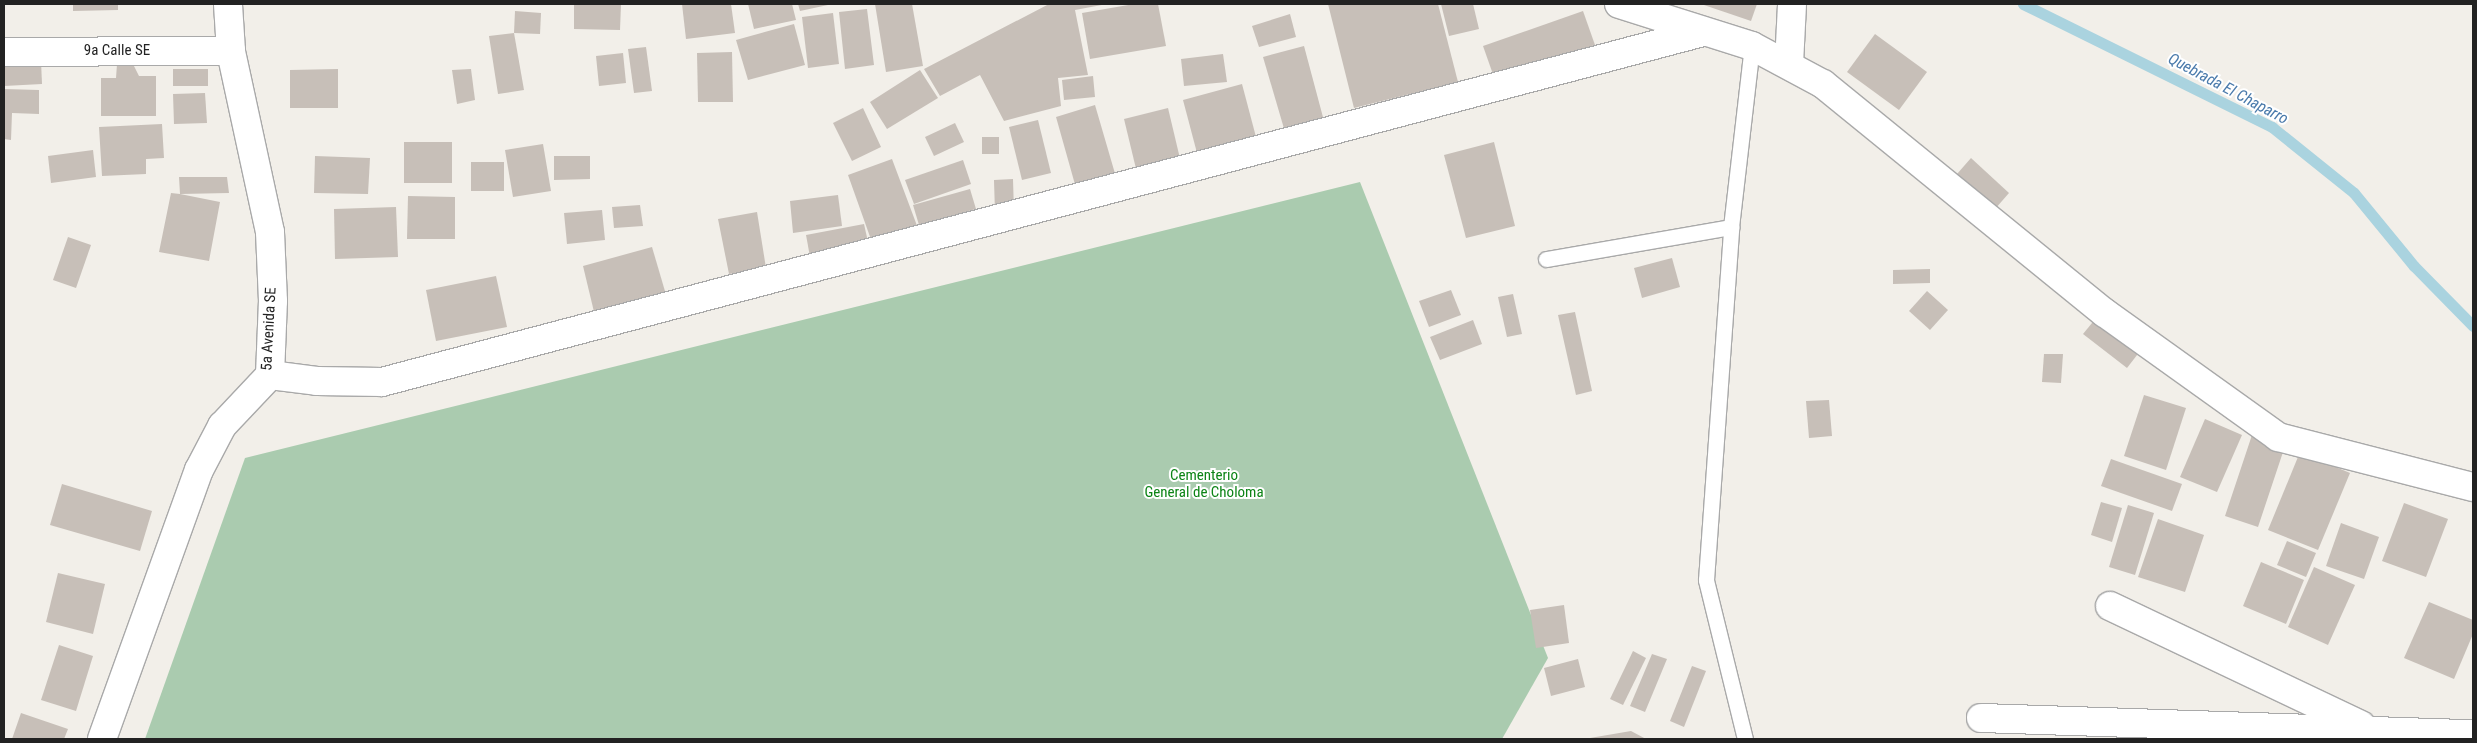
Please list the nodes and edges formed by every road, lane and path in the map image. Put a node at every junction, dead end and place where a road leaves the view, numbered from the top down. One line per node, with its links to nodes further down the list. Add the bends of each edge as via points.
1 (228, 4): 6 (street, 5a Avenida SE)
2 (1619, 4): 4 (street)
3 (1792, 4): 8 (street)
4 (1703, 32): 5 (street); 11 (street, via 382,382 317,381)
5 (1752, 46): 8 (street); 9 (lane)
6 (231, 51): 7 (street, 9a Calle SE); 11 (street, 5a Avenida SE, via 270,232 273,301)
7 (4, 52)
8 (1789, 64): 12 (street, via 1823,84 2106,313 2278,437)
9 (1731, 227): 10 (lane); 18 (lane, via 1706,580)
10 (1546, 259)
11 (270, 375): 17 (street, 5a Avenida SE, via 222,426 199,470)
12 (2473, 486)
13 (2110, 606): 15 (street)
14 (1981, 718): 15 (street)
15 (2372, 730): 16 (street)
16 (2473, 734)
17 (102, 739)
18 (1745, 739)

